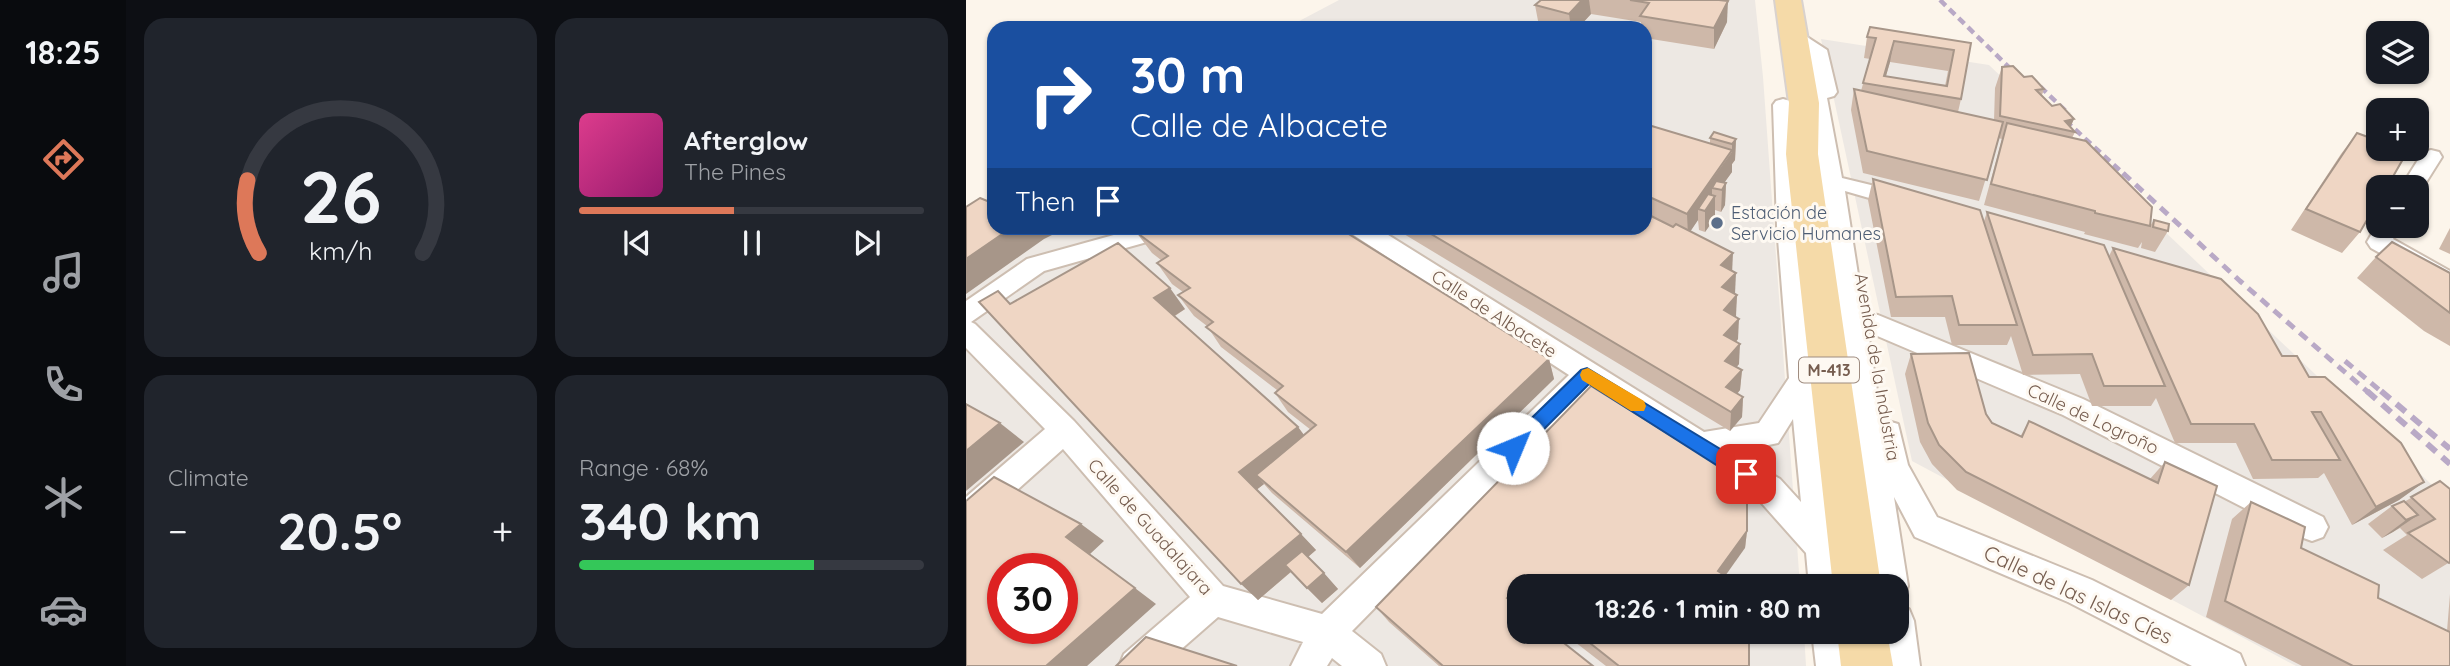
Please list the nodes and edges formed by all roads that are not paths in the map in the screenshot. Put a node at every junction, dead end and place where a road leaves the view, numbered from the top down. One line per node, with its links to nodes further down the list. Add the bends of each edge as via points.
1 (1769, 0): 5 (main road, M-413)
2 (1788, 0): 6 (main road, M-413, via 1804,103)
3 (1799, 0): 4 (street, Avenida de la Industria)
4 (1807, 43): 9 (street, Avenida de la Industria, via 1818,50); 25 (street, Avenida de la Industria)
5 (1783, 106): 6 (main road, M-413); 19 (street)
6 (1802, 154): 28 (main road, M-413)
7 (2431, 157): 8 (street)
8 (2420, 175)
9 (1846, 184): 10 (street); 16 (street, Avenida de la Industria)
10 (1926, 206)
11 (1139, 235): 15 (street, via 1036,265)
12 (1371, 235): 18 (street, Calle de Albacete)
13 (2389, 238): 14 (street)
14 (2450, 283)
15 (966, 314)
16 (1869, 322): 23 (street, Avenida de la Industria, via 1894,467); 24 (street, Calle de Logroño, via 2073,407)
17 (966, 331): 20 (street, Calle de Guadalajara)
18 (1587, 375): 21 (street, Calle de Albacete); 31 (street)
19 (1802, 381): 21 (street, via 1768,434); 26 (street)
20 (1064, 430): 22 (street); 30 (street, Calle de Guadalajara)
21 (1700, 445): 26 (street, Calle de Albacete, via 1769,489)
22 (966, 516)
23 (1926, 527): 25 (street); 41 (street, Calle de las Islas Cíes, via 2080,591)
24 (2312, 527)
25 (1886, 533): 29 (street, Avenida de la Industria)
26 (1821, 548): 27 (street)
27 (1824, 574)
28 (1855, 574)
29 (1891, 574)
30 (1213, 599): 31 (street, Calle de Guadalajara); 35 (street)
31 (1326, 632): 36 (street); 37 (street, Calle de Guadalajara)
32 (1830, 644): 38 (street)
33 (1864, 644): 39 (main road)
34 (1900, 644): 40 (street)
35 (1136, 666)
36 (1308, 666)
37 (1369, 666)
38 (1833, 666)
39 (1867, 666)
40 (1903, 666)
41 (2228, 666)

